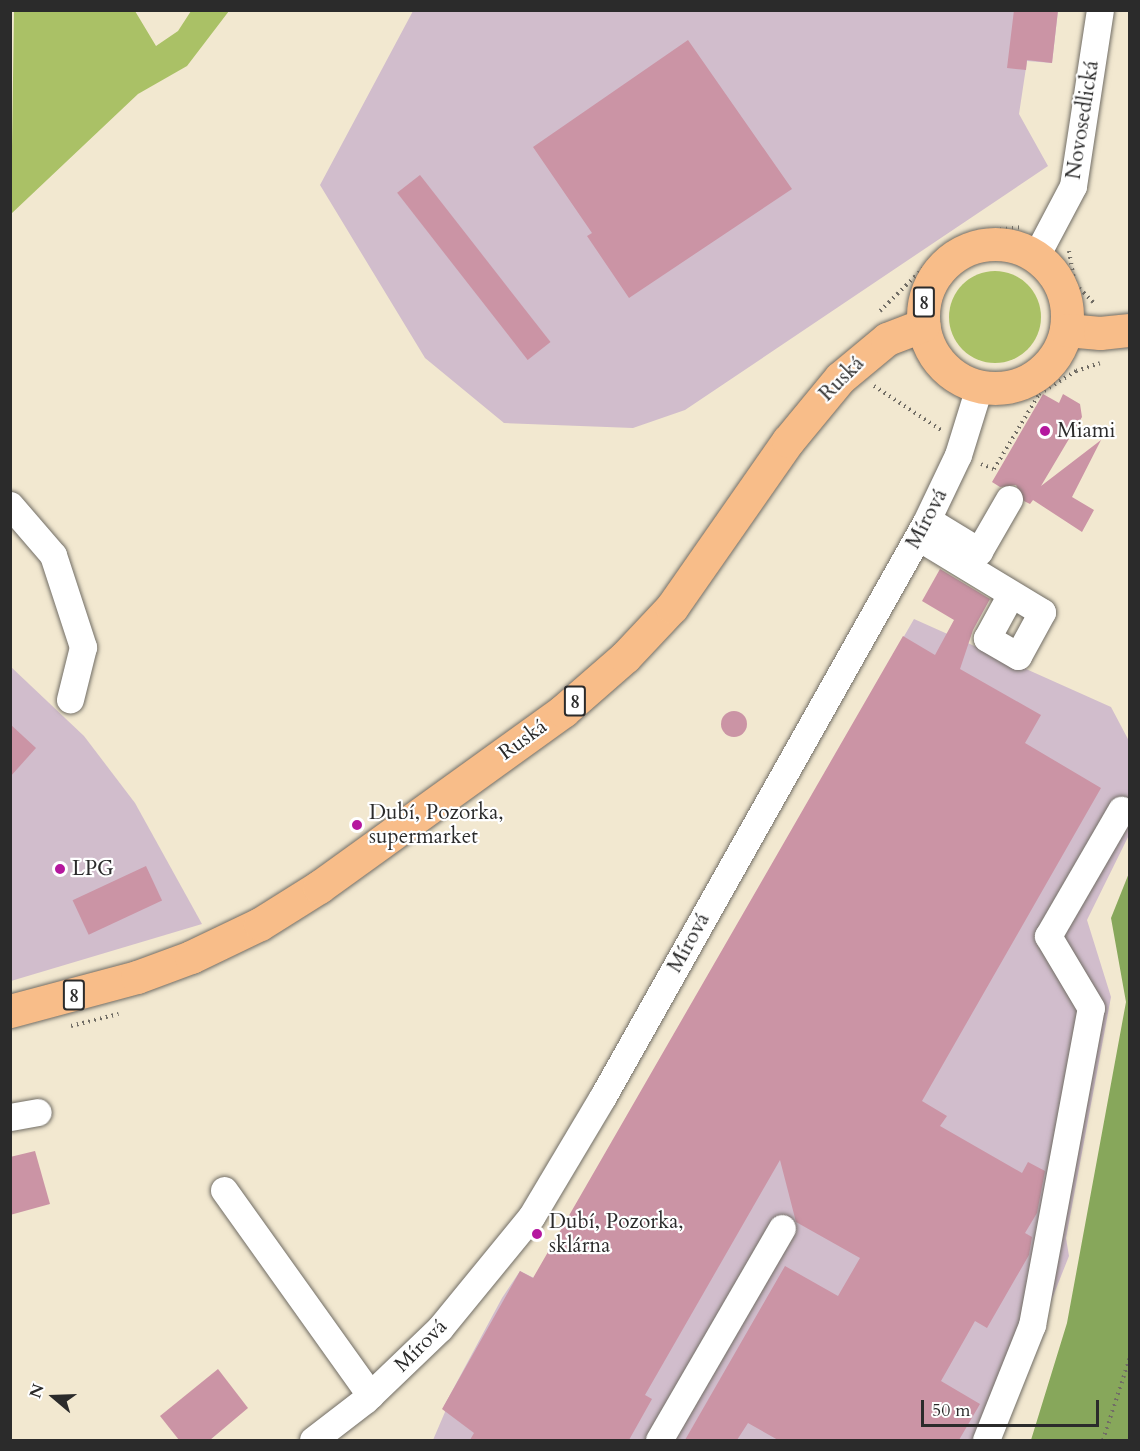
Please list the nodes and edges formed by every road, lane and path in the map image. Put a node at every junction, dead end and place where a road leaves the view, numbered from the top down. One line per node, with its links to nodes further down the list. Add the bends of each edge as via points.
1 (1100, 10): 3 (street, Novosedlická, via 1073,186)
2 (1026, 224): 4 (path, via 1011,230 976,232 948,244)
3 (1036, 256): 5 (main road, 8, via 1015,246 991,244 968,249 948,261 933,279 924,301); 6 (main road, 8, via 1062,289 1067,309)
4 (874, 317)
5 (923, 325): 9 (main road, 8, via 939,361 964,382); 17 (main road, Ruská / 8, via 886,339 840,378 788,441 672,607 599,680 546,723 319,887 250,929 137,977)
6 (1066, 330): 7 (main road); 9 (main road, 8, via 1059,350 1029,380 1008,387)
7 (1130, 330)
8 (1109, 360): 10 (path, via 1076,371 1039,394 994,468)
9 (979, 387): 13 (street, Mírová, via 958,455)
10 (978, 462)
11 (1009, 499): 13 (street, via 979,551)
12 (10, 505): 15 (street, via 53,555 83,647)
13 (923, 529): 14 (street); 23 (street, Mírová, via 531,1217 440,1328)
14 (1011, 594)
15 (70, 699)
16 (1121, 810): 26 (street, via 1047,936 1090,1008 1032,1325)
17 (10, 1011)
18 (38, 1112): 19 (street)
19 (10, 1117)
20 (224, 1190): 23 (street)
21 (782, 1228): 25 (street)
22 (1130, 1357): 27 (path)
23 (370, 1395): 24 (street, Mírová)
24 (313, 1440)
25 (659, 1440)
26 (986, 1440)
27 (1102, 1440)

